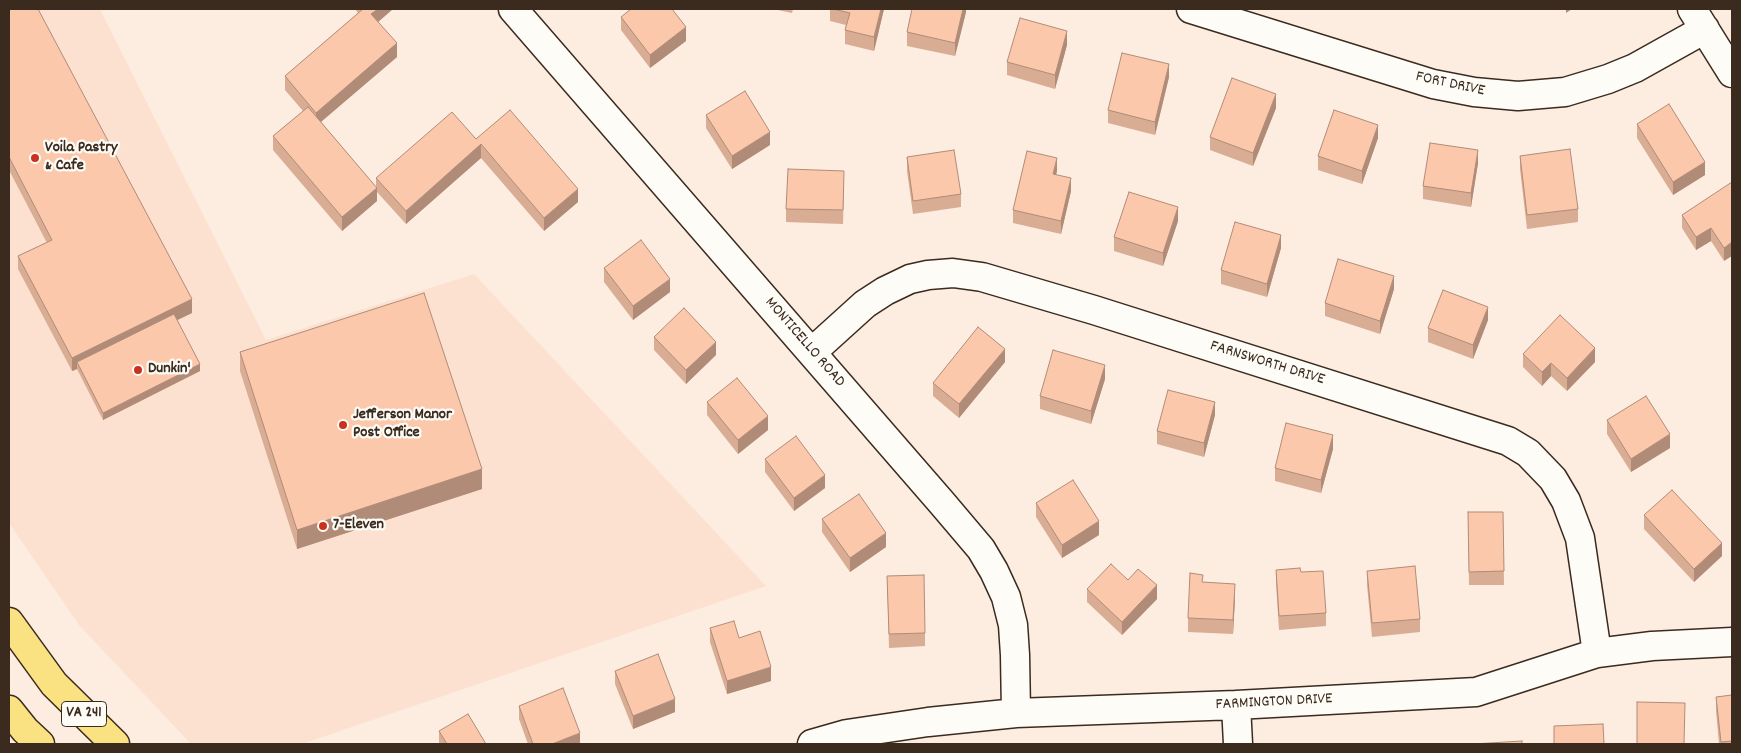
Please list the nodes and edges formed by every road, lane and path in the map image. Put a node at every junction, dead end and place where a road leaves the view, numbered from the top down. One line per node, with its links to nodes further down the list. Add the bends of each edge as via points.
1 (513, 9): 5 (street, MONTICELLO ROAD)
2 (1191, 9): 3 (street, FORT DRIVE, via 1433,84 1518,96 1565,92 1636,68)
3 (1699, 19): 4 (street)
4 (1732, 73)
5 (812, 352): 8 (street, FARNSWORTH DRIVE, via 865,304 885,291 910,279 953,273 982,277 1094,310 1508,441 1528,453 1553,478 1566,501 1580,538); 11 (street, MONTICELLO ROAD, via 942,503 994,571 1006,597 1013,625)
6 (9, 622): 13 (main road, VA 241, via 54,684)
7 (1732, 642): 8 (street, FARMINGTON DRIVE, via 1652,646)
8 (1597, 653): 9 (street, FARMINGTON DRIVE, via 1476,692)
9 (1236, 705): 11 (street, FARMINGTON DRIVE); 15 (street)
10 (9, 710): 12 (main road)
11 (1016, 713): 14 (street, FARMINGTON DRIVE, via 865,731)
12 (40, 744)
13 (114, 744)
14 (812, 744)
15 (1238, 744)

